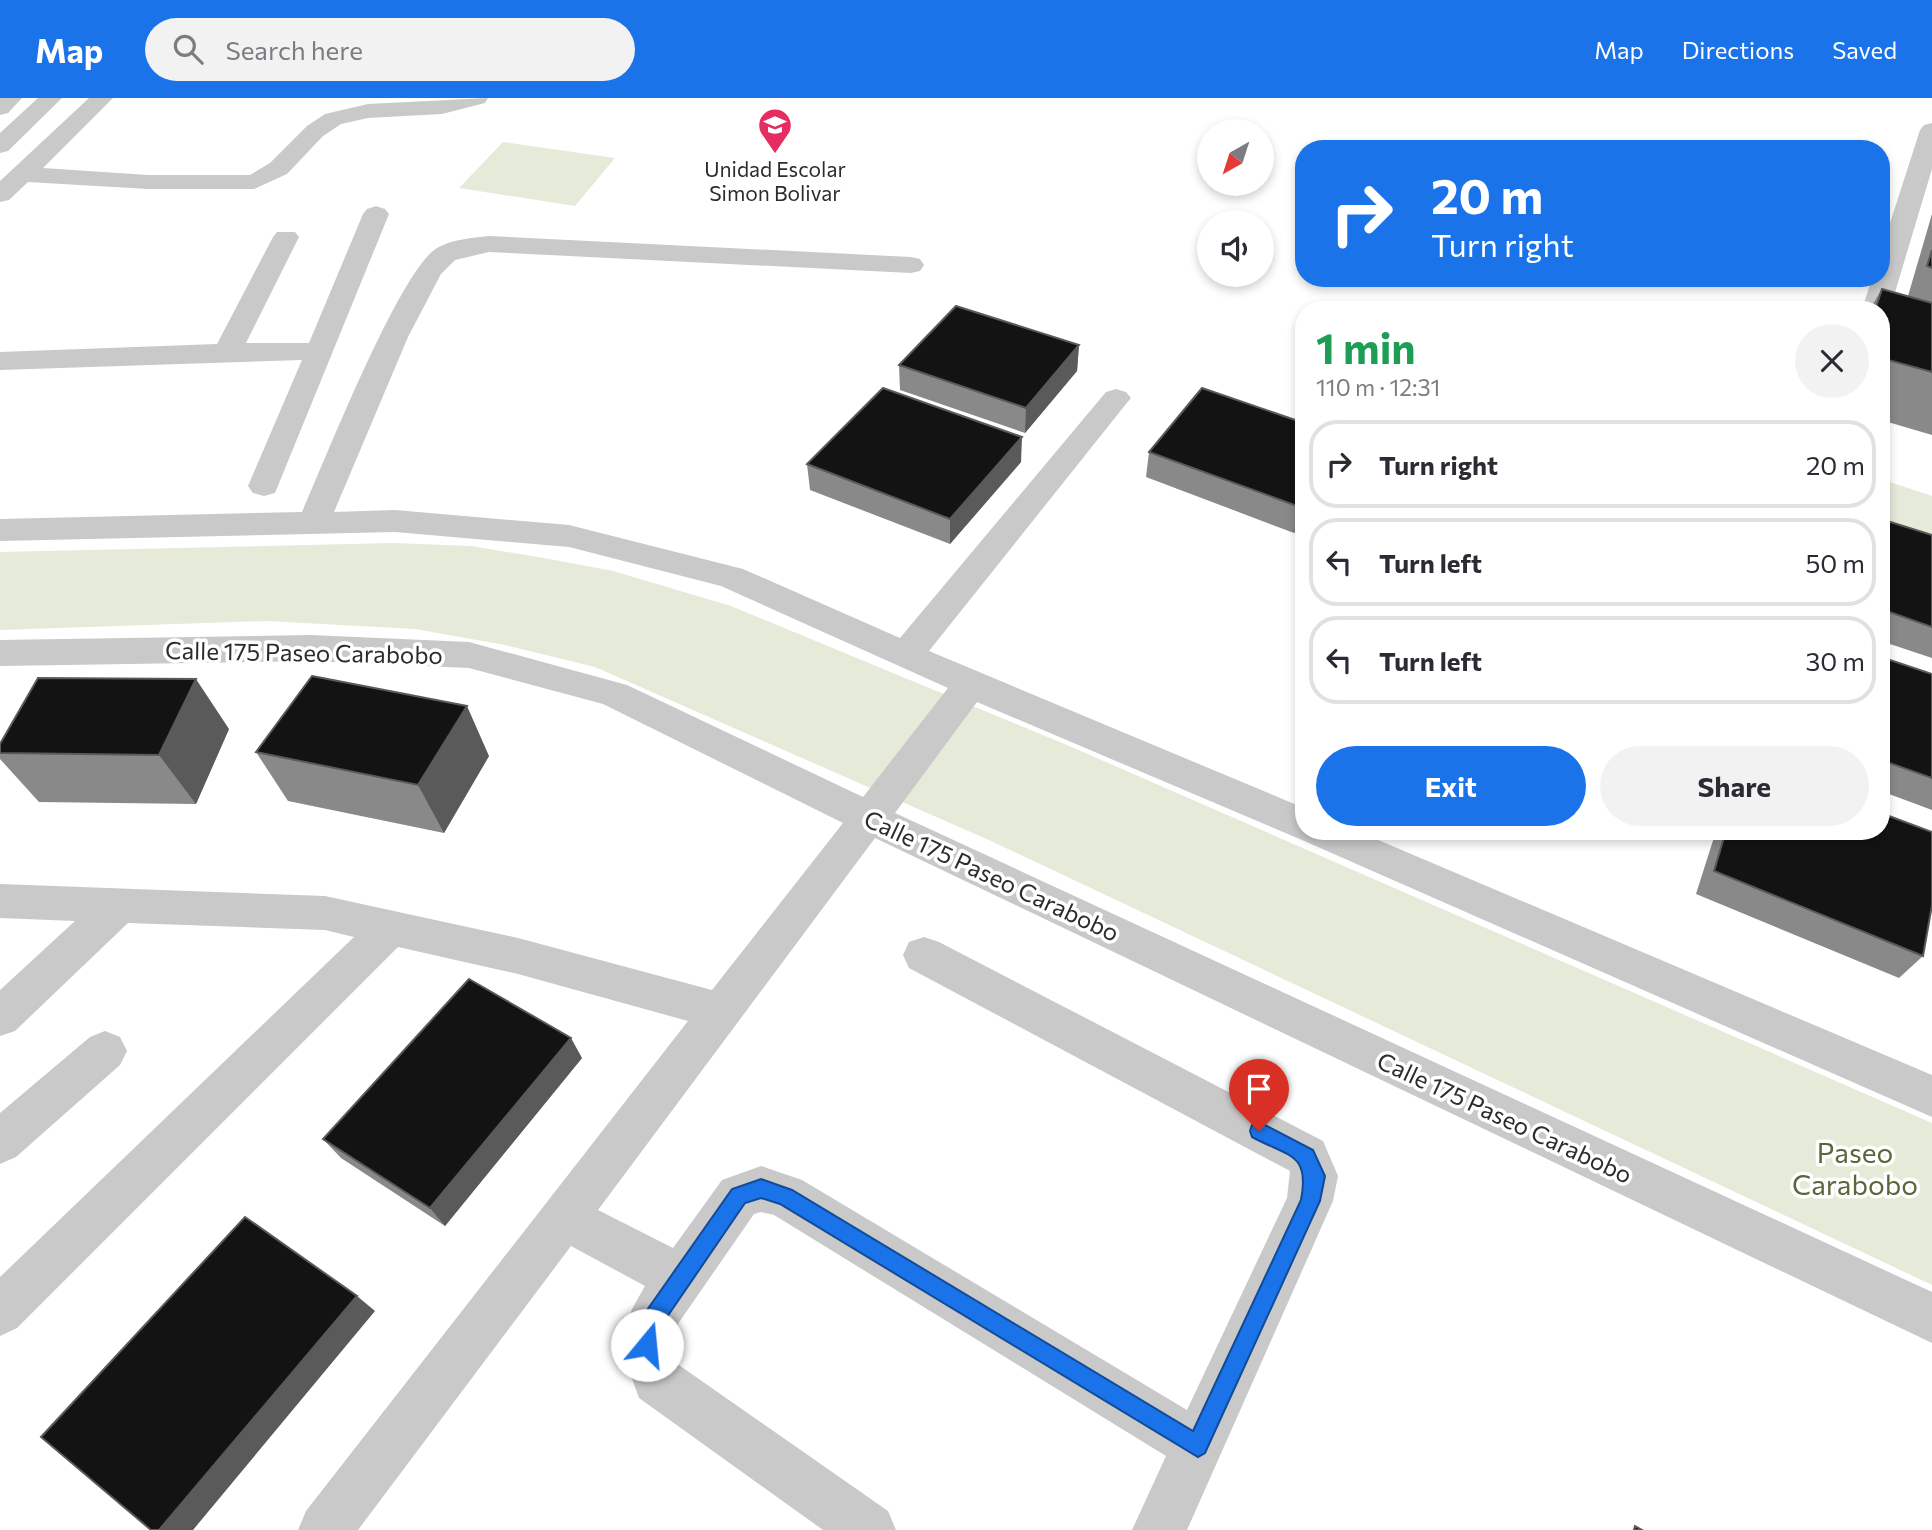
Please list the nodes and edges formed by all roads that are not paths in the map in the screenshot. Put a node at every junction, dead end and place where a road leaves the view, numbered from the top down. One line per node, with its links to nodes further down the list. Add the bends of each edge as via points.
1 (11, 98): 5 (street)
2 (51, 98): 7 (street)
3 (102, 98): 8 (street)
4 (477, 98): 8 (street, via 439,109 349,114 329,120 271,177 254,182 148,182)
5 (0, 108)
6 (1932, 130): 13 (street)
7 (0, 146)
8 (23, 174): 9 (street)
9 (0, 195)
10 (376, 214): 16 (street)
11 (286, 237): 17 (street)
12 (911, 265): 21 (street, via 489,244 446,254 430,270 394,337)
13 (1890, 265)
14 (1890, 306): 15 (street)
15 (1932, 317)
16 (320, 351): 17 (street); 20 (street)
17 (227, 352): 18 (street)
18 (0, 361)
19 (1116, 398): 24 (street)
20 (264, 486)
21 (313, 523): 22 (street); 24 (street, via 395,521 569,536 731,577)
22 (0, 530)
23 (0, 653): 26 (street, Calle 175 Paseo Carabobo, via 311,648 469,655 614,694)
24 (906, 655): 25 (street)
25 (971, 684): 26 (street); 27 (street)
26 (867, 817): 33 (street); 41 (street, Calle 175 Paseo Carabobo)
27 (1295, 821)
28 (1338, 840): 36 (street)
29 (0, 901): 30 (street)
30 (120, 905): 31 (street, via 325,913); 34 (street)
31 (390, 928): 33 (street, via 518,956); 40 (street)
32 (924, 955): 42 (street, via 1307,1156 1315,1176 1310,1201)
33 (719, 1011): 38 (street)
34 (0, 1017)
35 (105, 1051): 37 (street)
36 (1932, 1097)
37 (0, 1142)
38 (563, 1217): 39 (street); 43 (street)
39 (679, 1280): 42 (street, via 739,1196 761,1189 785,1196); 44 (street, via 646,1331 657,1380)
40 (0, 1311)
41 (1932, 1318)
42 (1198, 1446): 45 (street)
43 (325, 1530)
44 (869, 1530)
45 (1159, 1530)

